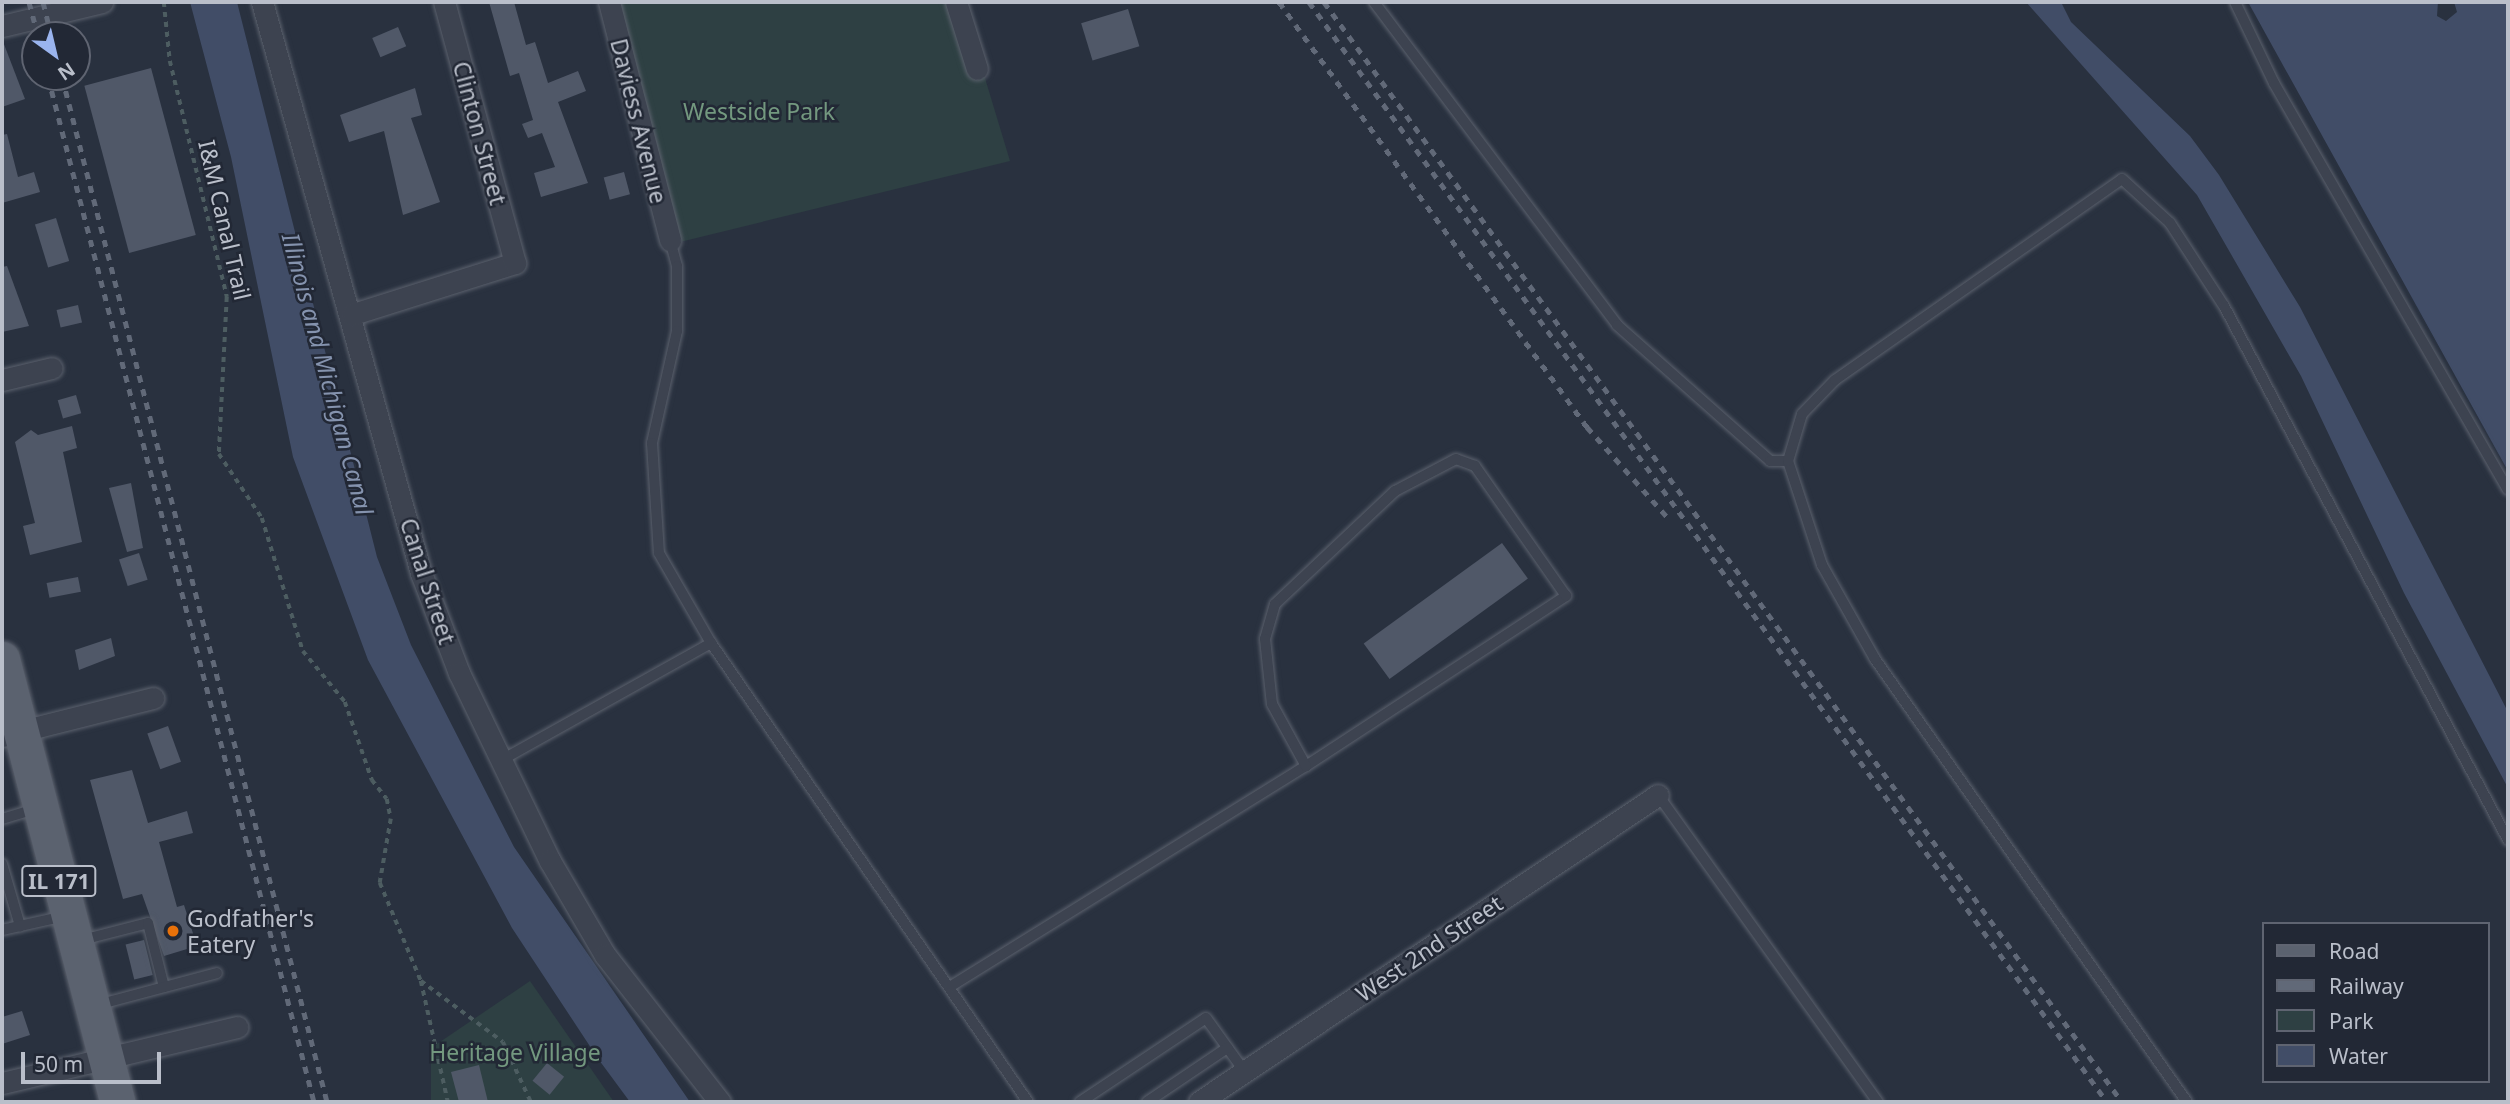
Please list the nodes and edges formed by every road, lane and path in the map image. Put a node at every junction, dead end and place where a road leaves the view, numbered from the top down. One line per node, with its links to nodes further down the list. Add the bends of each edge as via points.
1 (102, 2): 9 (street)
2 (164, 2): 32 (path, I&M Canal Trail, via 170,61 228,298 219,454 262,518 300,643 345,702 372,780 387,799 391,819 380,883)
3 (262, 2): 12 (street, Canal Street)
4 (444, 2): 12 (street, Clinton Street, via 515,264)
5 (609, 2): 11 (street, Daviess Avenue)
6 (956, 2): 10 (street)
7 (1374, 2): 15 (lane, via 1617,325 1770,461)
8 (2235, 2): 16 (lane, via 2274,83)
9 (2, 26)
10 (977, 69)
11 (670, 240): 17 (lane, via 677,266 677,331 659,394 651,499 659,553)
12 (354, 314): 21 (street, Canal Street, via 421,573)
13 (52, 368): 14 (street)
14 (2, 380)
15 (1788, 461): 26 (lane, via 1802,414 1835,380 2122,180 2170,223 2217,295); 41 (lane, via 1822,565 1875,659)
16 (2508, 490)
17 (711, 643): 21 (lane); 33 (lane)
18 (2, 659): 20 (main road, IL 171)
19 (153, 698): 20 (street)
20 (11, 733): 24 (main road, IL 171)
21 (499, 762): 45 (street, Canal Street, via 605,955)
22 (1306, 766): 22 (lane, via 1272,704 1265,639 1275,604 1395,491 1456,459 1475,466 1566,596); 33 (lane)
23 (1658, 795): 39 (street, West 2nd Street); 50 (lane)
24 (40, 807): 25 (lane); 29 (main road, IL 171)
25 (2, 818)
26 (2508, 840)
27 (2, 864): 28 (lane)
28 (20, 926): 29 (lane); 30 (lane)
29 (71, 929): 34 (lane, via 148,923); 35 (main road, IL 171)
30 (2, 930)
31 (217, 973): 34 (lane)
32 (421, 981): 43 (path, I&M Canal Trail); 44 (path, via 503,1042)
33 (951, 986): 46 (lane)
34 (164, 987): 35 (lane)
35 (91, 1007): 38 (main road, IL 171)
36 (237, 1027): 38 (street)
37 (1227, 1048): 39 (lane); 47 (lane, via 1206,1018); 48 (lane)
38 (104, 1056): 40 (street); 42 (main road, IL 171)
39 (1245, 1072): 49 (street, West 2nd Street)
40 (2, 1083)
41 (2184, 1098): 51 (lane)
42 (117, 1102)
43 (448, 1102)
44 (531, 1102)
45 (720, 1102)
46 (1028, 1102)
47 (1080, 1102)
48 (1147, 1102)
49 (1199, 1102)
50 (1878, 1102)
51 (2171, 1102)

